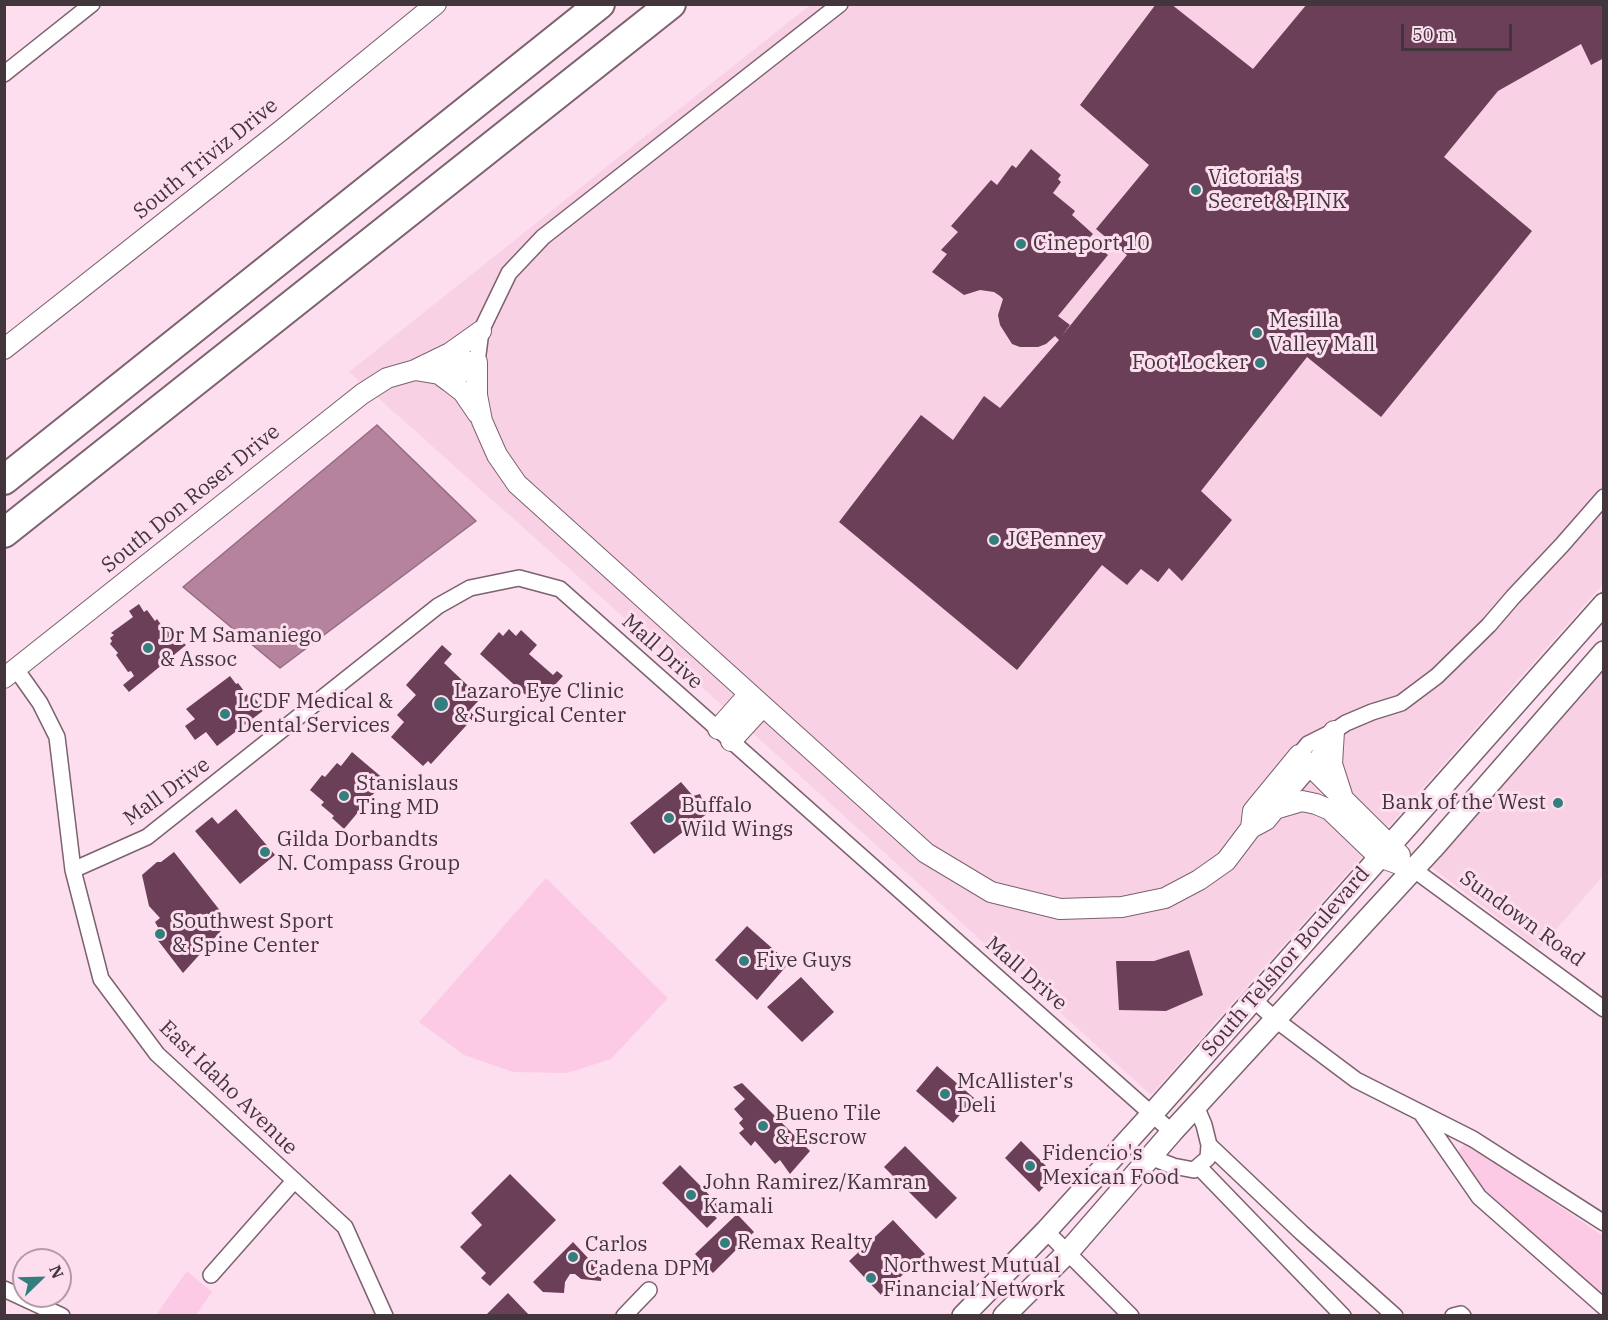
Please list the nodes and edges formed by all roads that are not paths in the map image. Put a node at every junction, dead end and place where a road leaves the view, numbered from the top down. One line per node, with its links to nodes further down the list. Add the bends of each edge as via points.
1 (92, 4): 6 (street)
2 (436, 4): 8 (street, South Triviz Drive)
3 (600, 4): 12 (highway)
4 (671, 4): 14 (highway)
5 (840, 4): 7 (street, via 543,237 509,273)
6 (7, 65)
7 (481, 331): 9 (street); 10 (street)
8 (4, 350)
9 (438, 367): 10 (street, South Don Roser Drive); 11 (street, via 463,392); 17 (street, South Don Roser Drive, via 387,378 362,394)
10 (477, 368): 11 (street)
11 (482, 420): 18 (street, via 497,455 517,484)
12 (4, 480)
13 (1604, 497): 19 (street, via 1489,626 1437,676 1401,704 1372,712)
14 (4, 533)
15 (1604, 604): 25 (main road, South Telshor Boulevard)
16 (1604, 652): 26 (main road, South Telshor Boulevard)
17 (10, 673): 27 (street, East Idaho Avenue, via 40,703 57,737)
18 (756, 700): 20 (street); 24 (street, via 926,853 991,892 1060,909 1122,907 1165,898 1226,861)
19 (1334, 731): 21 (street); 22 (street)
20 (724, 735): 27 (street, Mall Drive, via 560,589 519,578 470,588 438,606 147,837); 32 (street, Mall Drive)
21 (1299, 768): 22 (street, Sundown Road); 23 (street); 24 (street, via 1253,811)
22 (1336, 804): 23 (street, via 1302,801); 25 (street, Sundown Road)
23 (1275, 809): 24 (street, via 1266,820)
24 (1251, 828)
25 (1385, 850): 26 (street, Sundown Road); 28 (main road, South Telshor Boulevard)
26 (1413, 869): 29 (street, Sundown Road); 30 (main road, South Telshor Boulevard)
27 (73, 870): 38 (street, East Idaho Avenue, via 101,979 157,1054)
28 (1254, 1000): 30 (street); 32 (main road, South Telshor Boulevard)
29 (1604, 1009)
30 (1276, 1020): 31 (main road, South Telshor Boulevard); 33 (street, via 1356,1080)
31 (1196, 1106): 34 (main road, South Telshor Boulevard); 35 (street)
32 (1153, 1113): 34 (street, Mall Drive); 40 (main road, South Telshor Boulevard)
33 (1422, 1115): 39 (street, via 1473,1139); 45 (street, via 1479,1197)
34 (1172, 1132): 36 (main road, South Telshor Boulevard)
35 (1209, 1145): 37 (street, via 1208,1158); 53 (street)
36 (1150, 1157): 37 (street, via 1173,1166 1194,1170); 41 (main road, South Telshor Boulevard)
37 (1199, 1167): 52 (street)
38 (294, 1181): 42 (street); 47 (street, East Idaho Avenue, via 345,1227)
39 (1604, 1223)
40 (1046, 1231): 41 (street); 49 (main road, South Telshor Boulevard)
41 (1068, 1252): 50 (main road, South Telshor Boulevard); 51 (street)
42 (211, 1275)
43 (4, 1289): 46 (street)
44 (649, 1290): 48 (street)
45 (1604, 1307)
46 (62, 1316)
47 (385, 1316)
48 (624, 1316)
49 (963, 1316)
50 (1004, 1316)
51 (1131, 1316)
52 (1343, 1316)
53 (1395, 1316)
54 (1454, 1316): 55 (street)
55 (1463, 1316)

